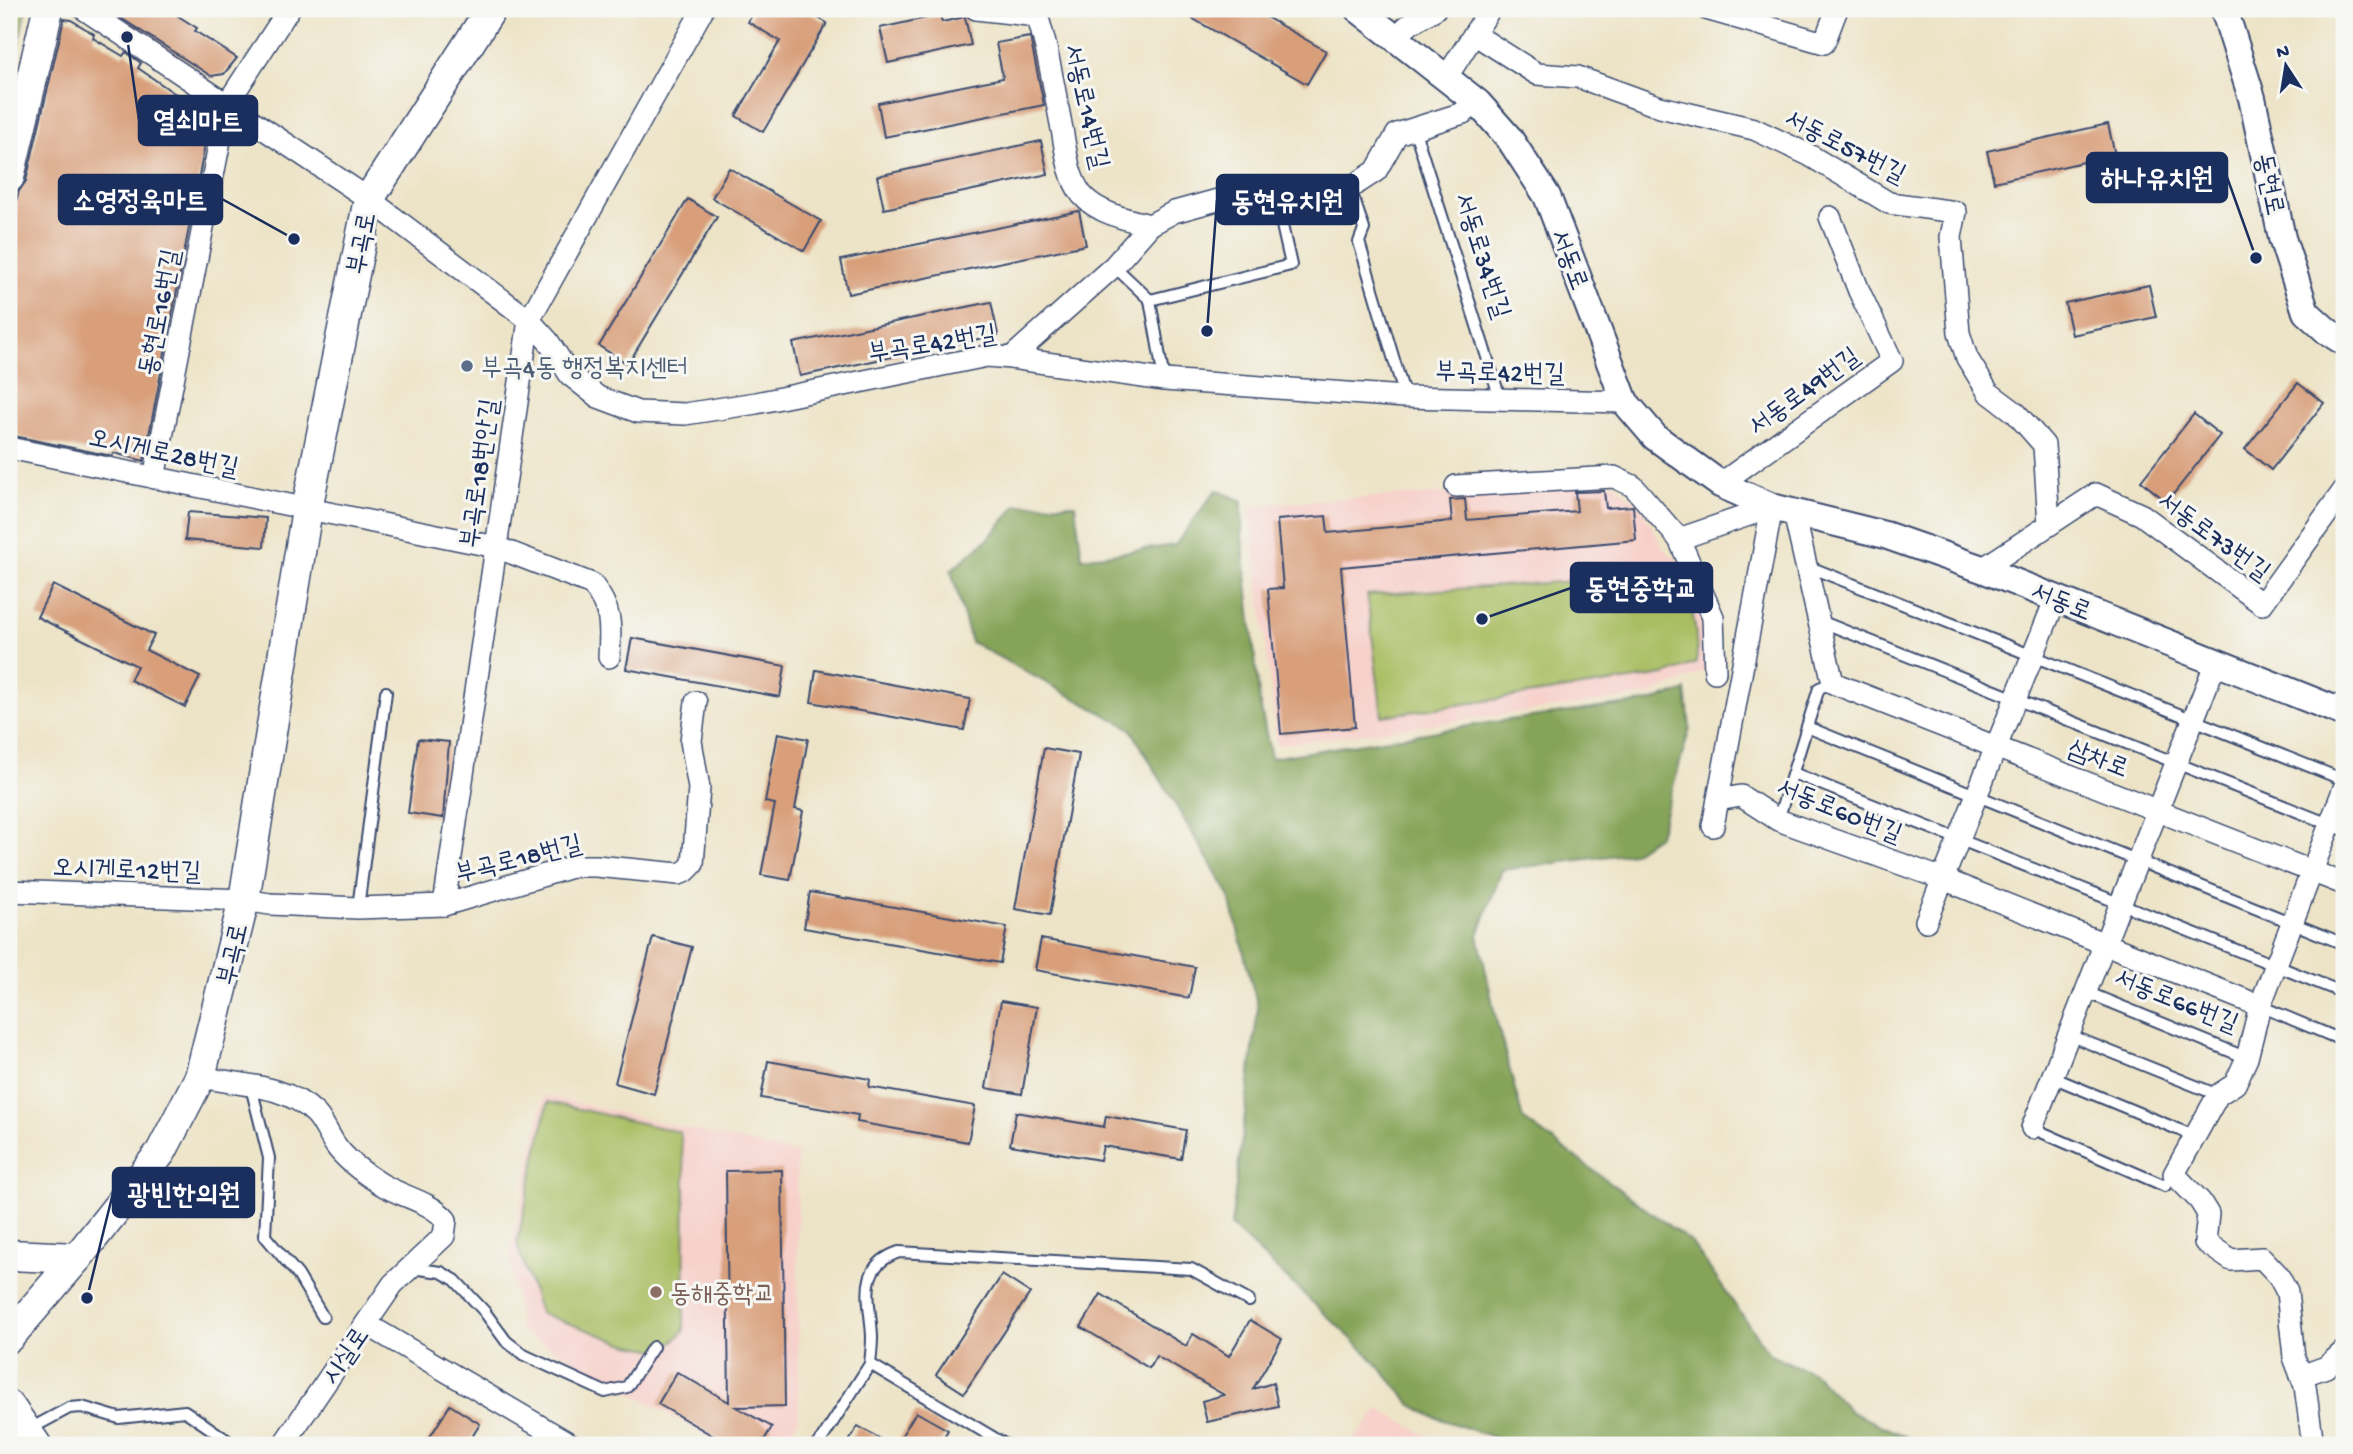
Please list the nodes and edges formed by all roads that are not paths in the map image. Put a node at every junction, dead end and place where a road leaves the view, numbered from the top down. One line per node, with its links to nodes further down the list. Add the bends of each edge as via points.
1 (48, 9): 17 (main road)
2 (84, 9): 19 (street, 부곡로42번길)
3 (289, 9): 19 (street, 동현로16번길)
4 (491, 9): 23 (main road, 부곡로)
5 (703, 9): 29 (street, 부곡로18번안길)
6 (976, 9): 13 (street, 서동로14번길)
7 (1358, 9): 15 (street, 서동로)
8 (1435, 9): 15 (street)
9 (1490, 9): 14 (street)
10 (1706, 9): 11 (street, via 1824,43)
11 (1837, 9)
12 (2224, 9): 30 (street, 동현로, via 2252,98 2282,238 2306,312)
13 (1036, 12): 26 (street, 서동로14번길, via 1070,172 1083,195 1124,219)
14 (1474, 34): 16 (street); 43 (street, 서동로57번길, via 1537,74 1577,77 1660,107 1754,129 1809,155 1889,204 1956,212 1951,237 1959,333 1967,358 1988,392 2016,413 2045,445)
15 (1395, 37): 16 (street, 서동로)
16 (1446, 78): 18 (street, 서동로)
17 (18, 98): 21 (main road)
18 (1478, 103): 20 (street, via 1463,113); 35 (street, 서동로, via 1509,138 1547,196)
19 (227, 104): 23 (street, 부곡로42번길); 37 (street, 동현로16번길)
20 (1414, 128): 22 (street, via 1396,134 1376,172); 34 (lane, 서동로34번길)
21 (9, 177)
22 (1350, 188): 24 (street); 33 (lane, via 1364,229 1359,242)
23 (369, 199): 29 (street, 부곡로42번길); 41 (main road, 부곡로)
24 (1276, 199): 26 (street, via 1221,199 1174,212); 28 (lane, via 1291,265)
25 (1830, 217): 38 (street, 서동로49번길, via 1892,361)
26 (1150, 225): 27 (street)
27 (1114, 266): 28 (lane); 31 (street)
28 (1150, 300): 32 (lane)
29 (529, 320): 31 (street, 부곡로42번길, via 570,375 598,397 638,412 685,414 987,356); 45 (street, 부곡로18번안길)
30 (2344, 342)
31 (1012, 358): 32 (street, 부곡로42번길)
32 (1164, 380): 33 (street, 부곡로42번길)
33 (1405, 397): 34 (street, 부곡로42번길)
34 (1500, 398): 35 (street, 부곡로42번길)
35 (1625, 402): 38 (street, 서동로, via 1656,437)
36 (9, 448): 37 (street, 오시게로28번길)
37 (154, 478): 41 (street, 오시게로28번길)
38 (1720, 484): 42 (street, 서동로)
39 (1456, 486): 44 (street, via 1614,477 1633,486)
40 (2344, 490): 43 (street, 서동로73번길, via 2262,604 2142,515 2095,494)
41 (307, 509): 45 (street); 78 (main road, 부곡로)
42 (1783, 510): 44 (street); 46 (street); 47 (street, 서동로, via 1885,536); 67 (street)
43 (2049, 525): 47 (street)
44 (1679, 539): 53 (street, via 1713,617)
45 (496, 547): 51 (street, via 592,584 609,612); 80 (street, 부곡로18번안길)
46 (1805, 565): 49 (street); 50 (lane)
47 (1982, 569): 48 (street, 서동로)
48 (2056, 598): 50 (street); 52 (street, 서동로)
49 (1817, 620): 54 (street); 56 (lane)
50 (2033, 656): 56 (street); 59 (lane)
51 (609, 657)
52 (2216, 662): 58 (street, 서동로); 59 (street, 서동로66번길)
53 (1714, 672)
54 (1833, 683): 60 (lane, via 1819,688); 61 (street, 삼차로)
55 (386, 692): 81 (lane)
56 (2016, 698): 61 (street); 62 (lane)
57 (696, 702): 80 (street, 부곡로18번길, via 691,741 699,788 691,867 675,875 575,866)
58 (2344, 713)
59 (2192, 719): 62 (street, 서동로66번길); 64 (lane)
60 (1807, 727): 63 (lane); 66 (lane)
61 (1996, 747): 66 (street); 68 (street, 삼차로)
62 (2176, 761): 68 (street, 서동로66번길); 71 (lane)
63 (1793, 773): 69 (lane); 72 (lane, 서동로60번길)
64 (2344, 780)
65 (2344, 788): 71 (street)
66 (1977, 796): 72 (street); 73 (lane)
67 (1717, 800): 69 (street, 서동로60번길, via 1741,796); 70 (street)
68 (2157, 810): 73 (street, 서동로66번길); 74 (street, 삼차로)
69 (1778, 820): 75 (street, 서동로60번길)
70 (1713, 826)
71 (2337, 827): 74 (street)
72 (1959, 839): 75 (street); 79 (lane, 서동로60번길)
73 (2137, 859): 79 (street, 서동로66번길); 83 (lane)
74 (2312, 871): 76 (street, 삼차로); 83 (street)
75 (1944, 879): 82 (street); 84 (street, 서동로60번길)
76 (2344, 884)
77 (9, 891): 78 (street, 오시게로12번길)
78 (244, 900): 81 (street, 부곡로18번길); 93 (main road, 부곡로)
79 (2120, 904): 84 (street, 서동로66번길); 86 (lane)
80 (444, 905): 81 (street, 부곡로18번길)
81 (358, 908)
82 (1927, 921)
83 (2292, 923): 85 (lane); 86 (street)
84 (2105, 943): 87 (street, 서동로66번길); 89 (street, 서동로66번길)
85 (2344, 944)
86 (2276, 966): 88 (lane); 89 (street)
87 (2085, 992): 90 (street, 서동로66번길); 92 (lane, 서동로66번길)
88 (2344, 993)
89 (2260, 1006): 91 (lane); 92 (street)
90 (2069, 1035): 94 (street, 서동로66번길); 96 (lane)
91 (2344, 1041)
92 (2247, 1058): 96 (street, via 2235,1084)
93 (200, 1077): 95 (street); 101 (main road, 부곡로, via 161,1152)
94 (2052, 1077): 97 (street, 서동로66번길); 98 (lane)
95 (251, 1087): 102 (street, 시실로, via 290,1095 318,1117 354,1165 446,1220 444,1236); 104 (lane, via 269,1158 265,1236 298,1275)
96 (2218, 1095): 98 (street)
97 (2032, 1128): 99 (lane, 서동로66번길, via 2165,1186)
98 (2194, 1136): 99 (street)
99 (2174, 1174): 110 (street, via 2208,1214 2205,1242 2231,1260 2262,1258 2278,1275 2287,1292 2294,1357)
100 (9, 1255): 101 (main road)
101 (77, 1258): 106 (main road, 부곡로)
102 (410, 1268): 105 (street, 시실로); 107 (lane, via 441,1272 455,1280 524,1356 605,1392 627,1387)
103 (1249, 1301): 109 (lane, via 1191,1269 900,1252 877,1265 868,1286)
104 (323, 1317)
105 (366, 1324): 114 (street, 시실로); 115 (street)
106 (9, 1337)
107 (653, 1347)
108 (2344, 1351): 110 (street, via 2326,1367)
109 (870, 1364): 116 (lane); 117 (lane)
110 (2301, 1376): 118 (street)
111 (9, 1406): 112 (main road)
112 (31, 1438): 113 (lane, via 69,1408 82,1407 119,1418 185,1411)
113 (234, 1445)
114 (283, 1445)
115 (572, 1445)
116 (818, 1445)
117 (1006, 1445)
118 (2313, 1445)

